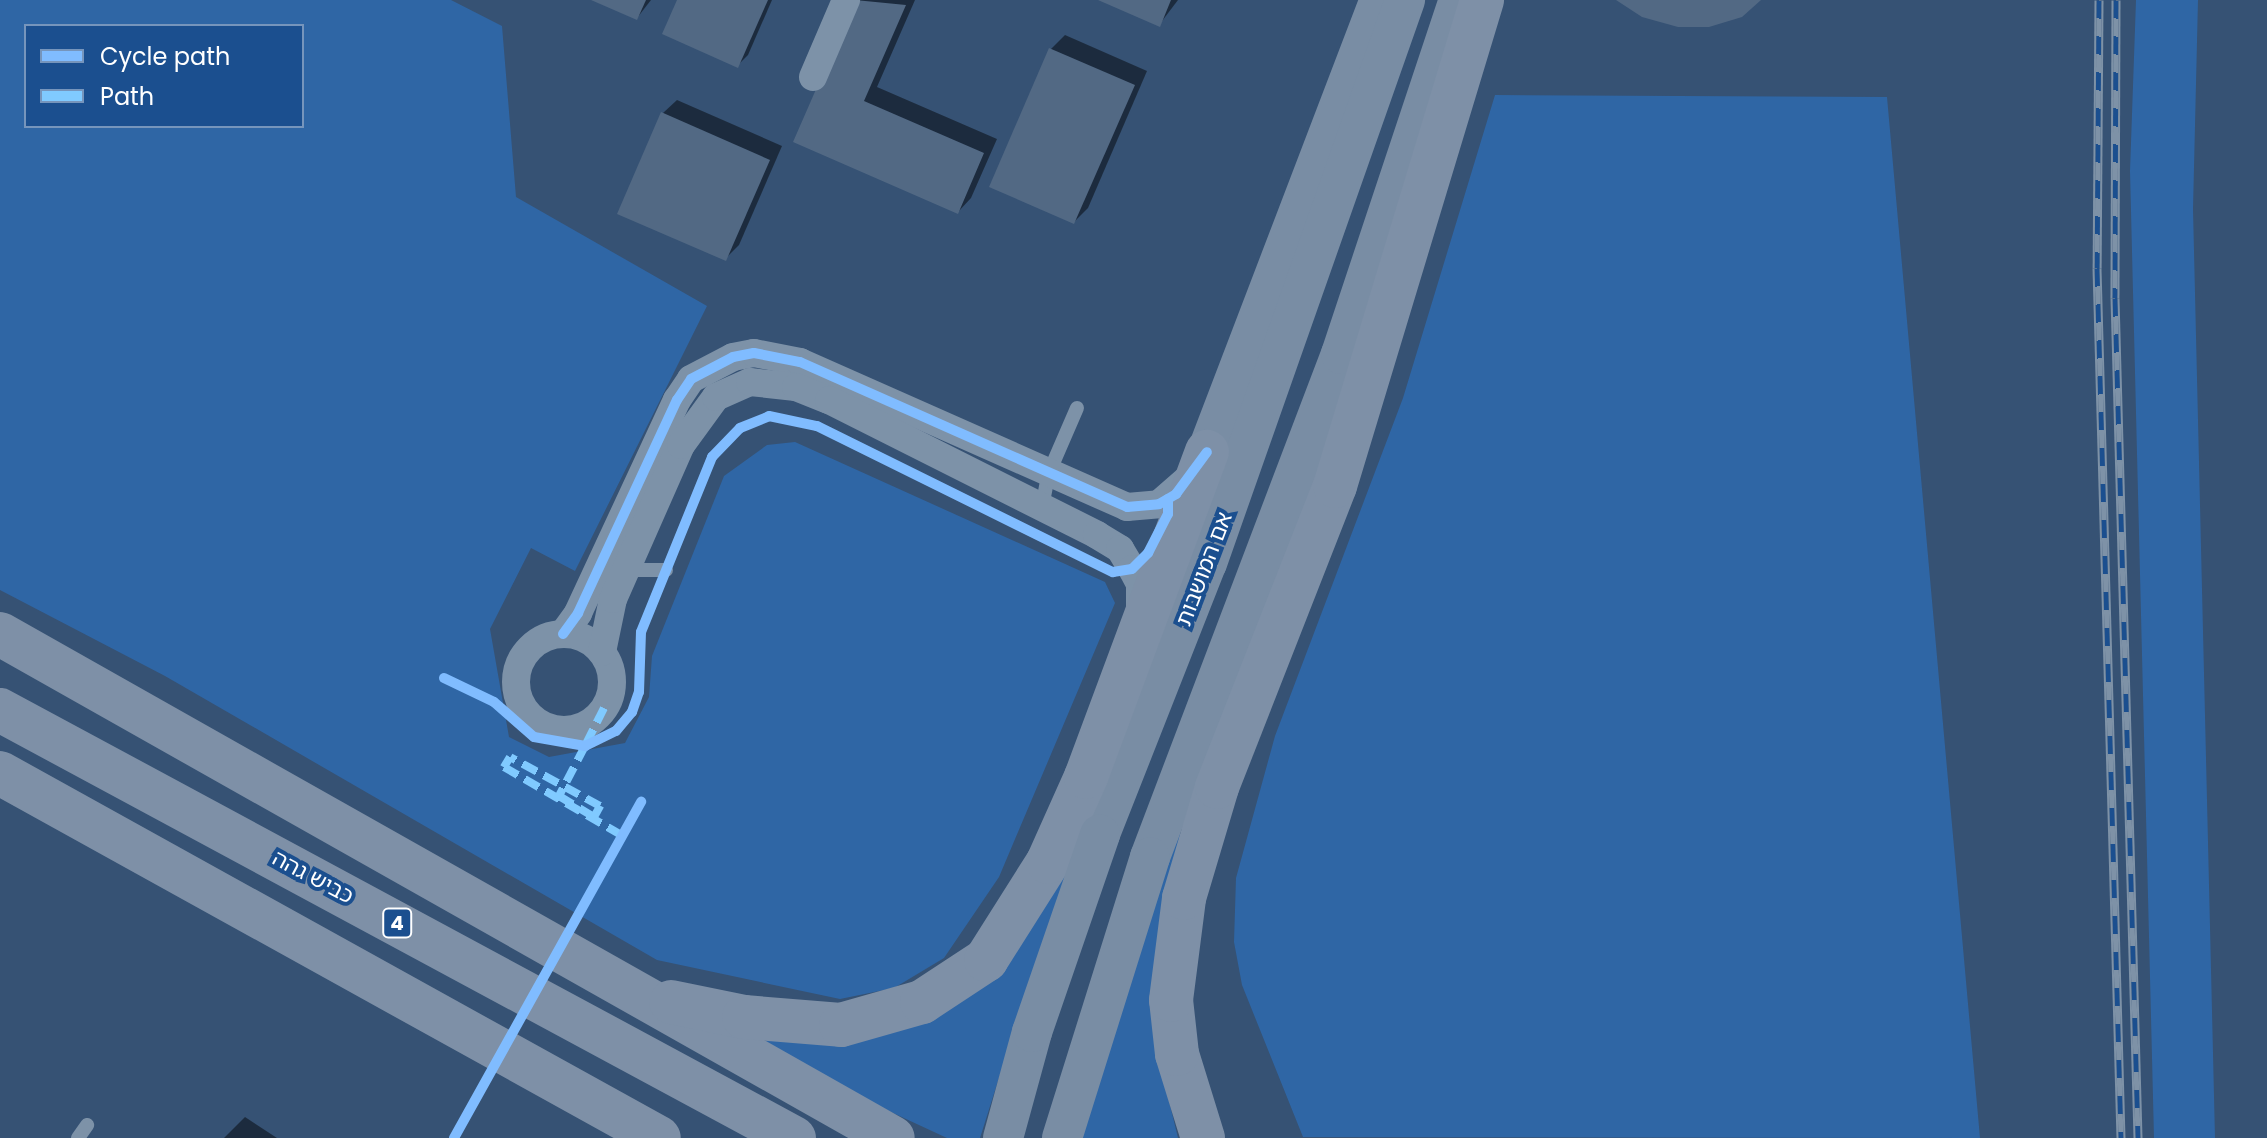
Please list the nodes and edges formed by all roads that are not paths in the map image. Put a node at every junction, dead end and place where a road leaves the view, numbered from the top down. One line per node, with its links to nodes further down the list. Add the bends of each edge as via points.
1 (846, 0): 6 (street)
2 (1380, 0): 8 (main road)
3 (1405, 0): 25 (main road, אם המושבות, bridge, via 1207,563 1100,834 1032,1032)
4 (1459, 0): 26 (main road, bridge, via 1341,354 1150,857)
5 (1482, 0): 27 (highway, via 1340,472 1217,787 1184,898 1171,1000 1177,1054)
6 (813, 77)
7 (1077, 408): 9 (lane)
8 (1207, 452): 9 (street, via 1176,494 1145,508 1107,501); 15 (highway)
9 (1048, 475): 10 (lane); 14 (street, via 800,362 754,353 733,357 691,379 677,400 578,613)
10 (1042, 507): 11 (street, via 829,400 796,387 750,382 716,397 700,414); 15 (street, via 1120,549 1140,584)
11 (625, 570): 12 (lane); 16 (street)
12 (666, 570)
13 (0, 634): 19 (highway)
14 (563, 634): 16 (street, via 577,635); 16 (street, via 535,644 519,669 520,699 538,722 567,730 581,727 604,708 612,680)
15 (1136, 644): 19 (highway, via 1048,862 1012,926 986,960 954,985 879,1018 841,1025 697,1010)
16 (602, 652)
17 (0, 710): 23 (highway, כביש גהה / 4)
18 (0, 773): 22 (highway)
19 (627, 989): 24 (highway)
20 (87, 1125): 21 (lane)
21 (78, 1138)
22 (659, 1138)
23 (794, 1138)
24 (893, 1138)
25 (1003, 1138)
26 (1062, 1138)
27 (1203, 1138)

